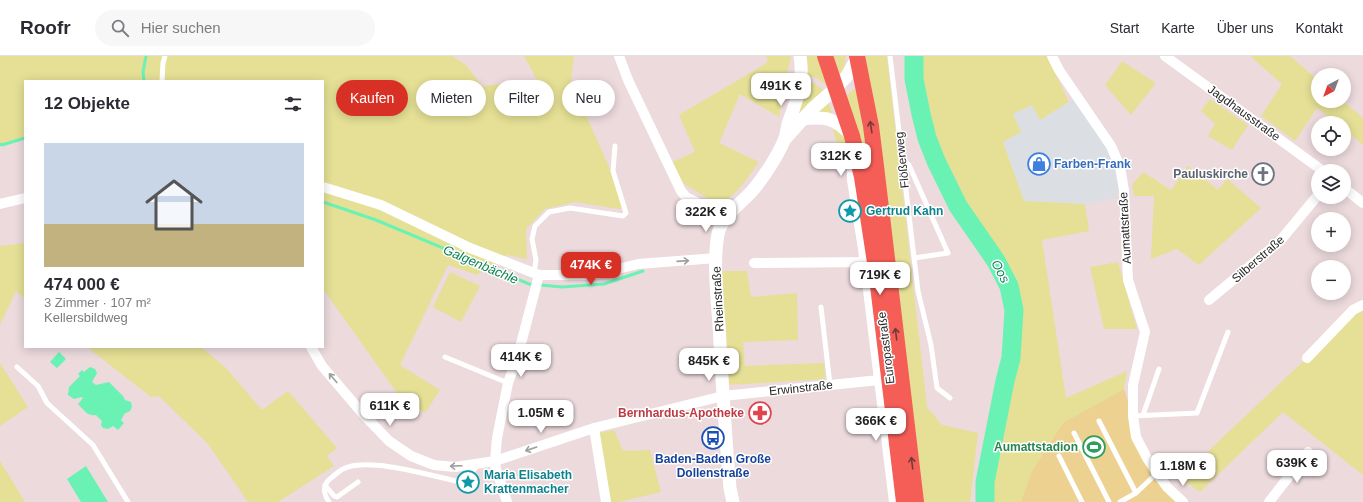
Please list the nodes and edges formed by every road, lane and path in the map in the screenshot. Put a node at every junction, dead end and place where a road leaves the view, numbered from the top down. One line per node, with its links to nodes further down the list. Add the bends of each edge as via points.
1 (165, 56): 9 (lane)
2 (619, 56): 24 (street, via 681,191 686,197)
3 (800, 56): 13 (street, via 800,89)
4 (825, 56): 10 (main road, Europastraße)
5 (890, 56): 16 (lane, Flößerweg)
6 (1052, 56): 44 (street, Aumattstraße, via 1111,146 1120,167 1124,190 1128,280 1145,332 1133,385)
7 (1165, 56): 17 (street, Jagdhausstraße)
8 (857, 57): 10 (street, via 847,76); 63 (main road, Europastraße, one-way to 8, via 876,166)
9 (162, 80)
10 (836, 88): 11 (street); 12 (main road, Europastraße)
11 (802, 119): 12 (street, via 827,118 843,126); 13 (street)
12 (852, 136): 15 (main road, Europastraße)
13 (784, 139): 24 (street, Rheinstraße, via 760,181)
14 (615, 146): 29 (lane, via 613,171 626,213 623,216 570,208 549,212 535,226 532,239)
15 (857, 157): 27 (street, via 852,174); 62 (main road, Europastraße, via 876,269)
16 (902, 158): 26 (lane, Flößerweg); 26 (lane, via 909,165 948,253)
17 (1313, 164)
18 (324, 187): 29 (street, via 380,205)
19 (1351, 194): 21 (street)
20 (24, 198): 22 (street)
21 (1363, 203)
22 (0, 204)
23 (1311, 204): 30 (street, Silberstraße, via 1280,242)
24 (726, 217): 25 (street, Rheinstraße, via 718,234)
25 (716, 258): 29 (street, one-way to 25, via 590,275 638,264); 42 (street, Rheinstraße)
26 (914, 258): 43 (lane, Flößerweg, via 918,291 938,388)
27 (865, 262): 28 (street); 39 (street)
28 (754, 263)
29 (536, 280): 40 (street, via 518,355)
30 (1209, 300)
31 (1363, 305): 36 (street, via 1353,310)
32 (821, 307): 41 (lane)
33 (1228, 332): 44 (lane, via 1198,414)
34 (312, 348): 51 (street, Erwinstraße, one-way to 34, via 455,467 434,465 411,456 389,441 322,366)
35 (445, 358): 40 (lane)
36 (1307, 358)
37 (17, 367): 56 (lane, via 38,386 47,403 93,445)
38 (1159, 369): 44 (lane, Aumattstraße)
39 (879, 380): 41 (street, Erwinstraße); 61 (street)
40 (508, 383): 50 (street)
41 (830, 385): 42 (street, Erwinstraße)
42 (723, 396): 46 (street, Erwinstraße); 60 (street, Rheinstraße)
43 (950, 398)
44 (1138, 415): 52 (street, Aumattstraße, via 1136,437)
45 (1099, 422): 55 (lane)
46 (594, 428): 50 (street, Erwinstraße, one-way to 50); 59 (street)
47 (1074, 433): 65 (lane)
48 (1308, 452): 68 (street)
49 (1059, 456): 64 (lane)
50 (495, 461): 51 (street, Erwinstraße); 58 (street)
51 (478, 464): 54 (lane, via 465,483 372,465 344,468)
52 (1157, 473): 55 (lane); 67 (street, Aumattstraße)
53 (358, 482): 54 (lane, via 337,497)
54 (325, 485): 57 (lane, via 325,496)
55 (1136, 493): 66 (lane)
56 (128, 502)
57 (329, 502)
58 (507, 502)
59 (606, 502)
60 (733, 502)
61 (894, 502)
62 (904, 502)
63 (916, 502)
64 (1082, 502)
65 (1109, 502)
66 (1120, 502)
67 (1183, 502)
68 (1269, 502)

